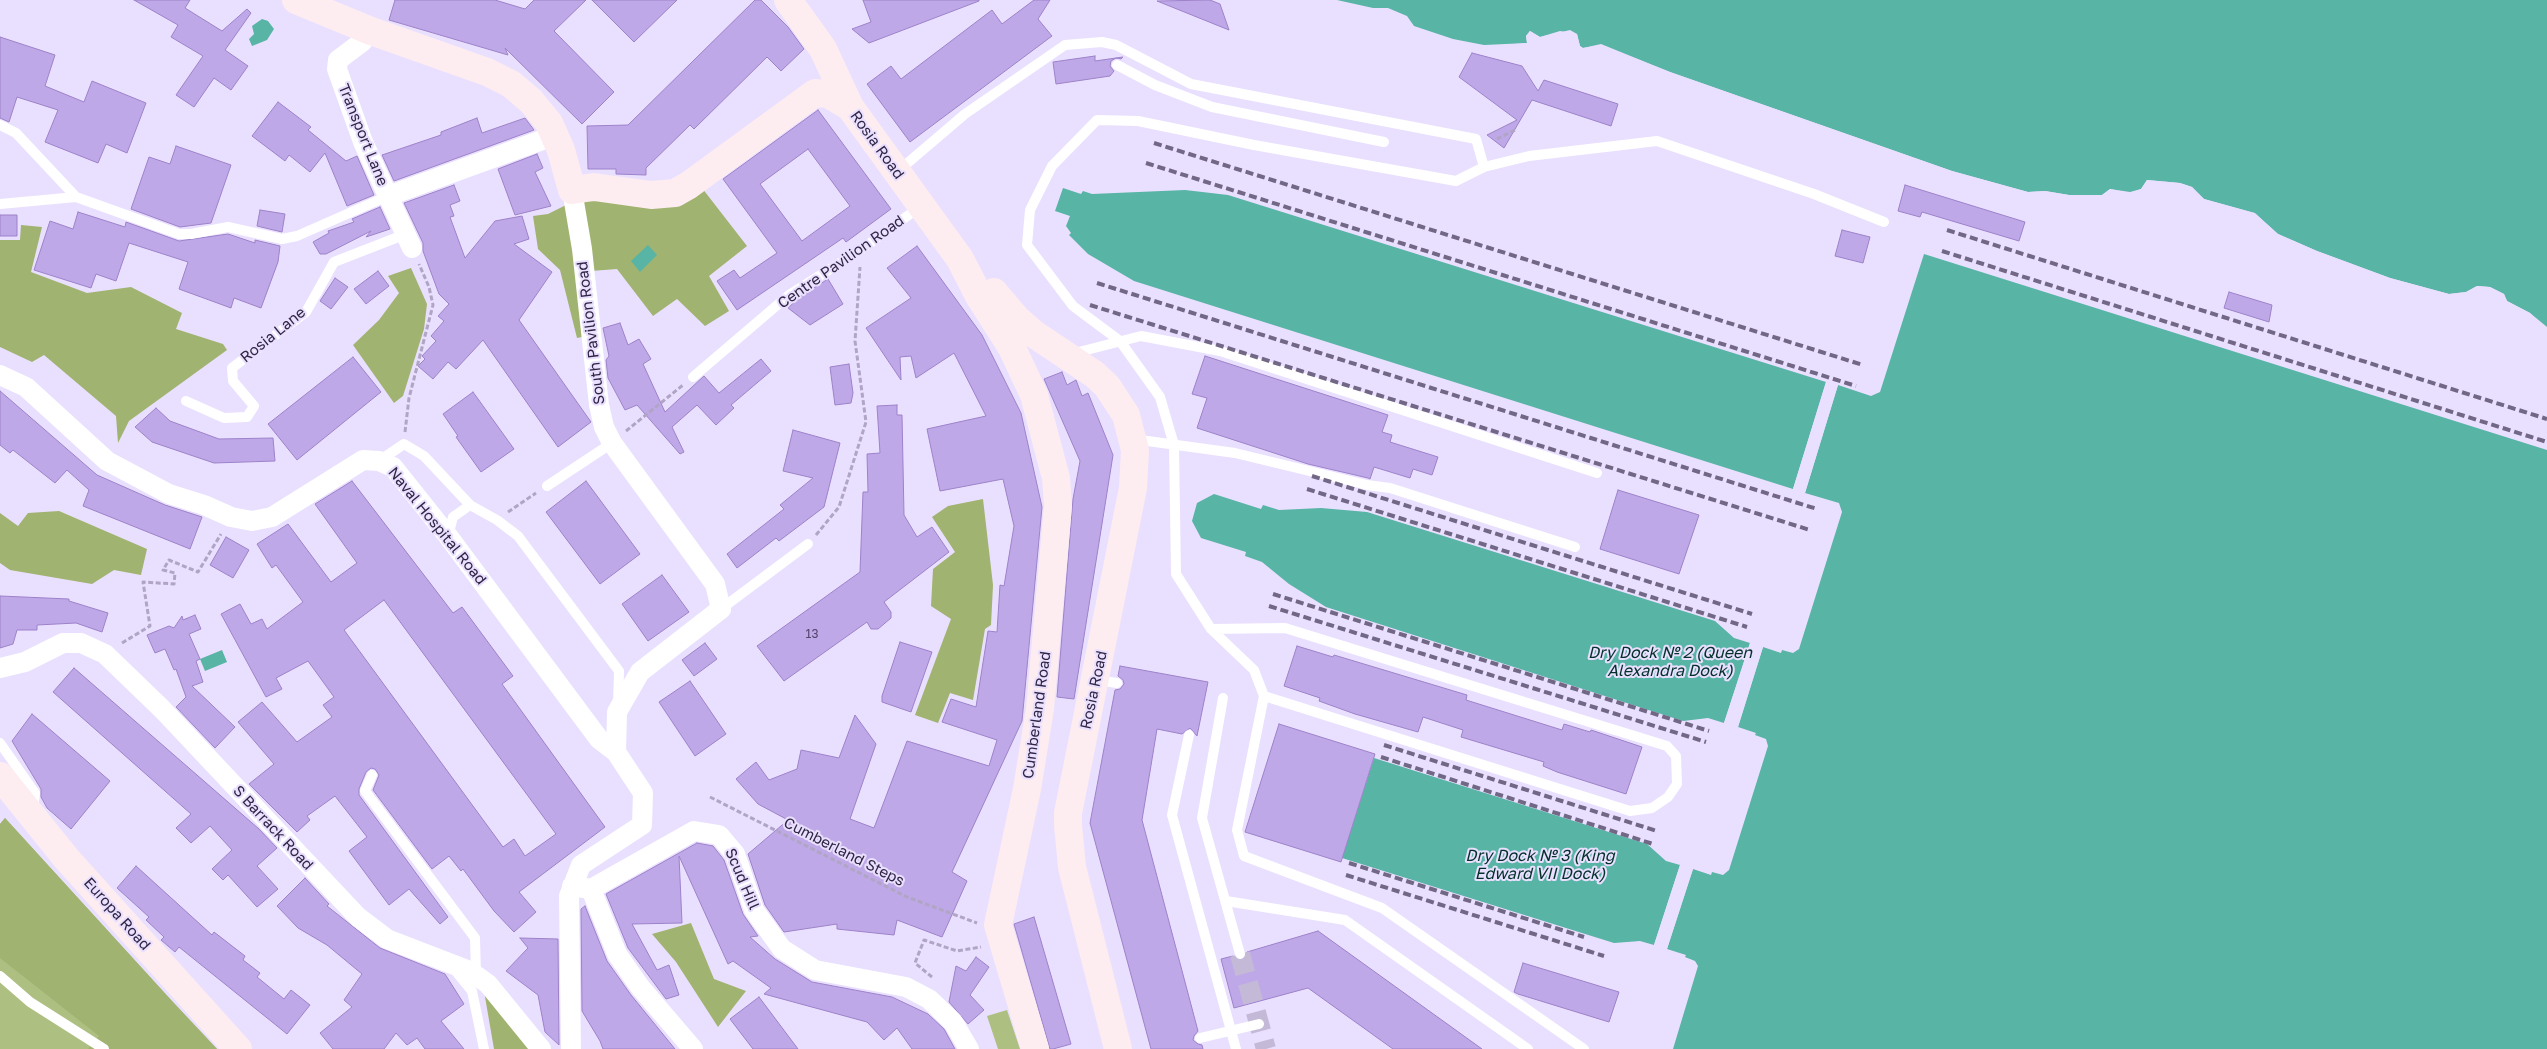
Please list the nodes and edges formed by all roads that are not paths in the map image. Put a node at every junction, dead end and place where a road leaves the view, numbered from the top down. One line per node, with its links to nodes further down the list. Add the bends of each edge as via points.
1 (296, 0): 3 (main road, South Pavilion Road)
2 (788, 0): 4 (main road, Rosia Road)
3 (370, 31): 9 (main road, South Pavilion Road, via 500,78 542,112); 14 (street, Transport Lane, via 362,42 338,60 338,69 364,142)
4 (828, 59): 6 (main road); 7 (main road, Rosia Road)
5 (1117, 65): 10 (lane, via 1155,86 1212,107)
6 (815, 93): 7 (main road, via 828,94); 13 (main road, via 675,192 651,195 594,187)
7 (850, 107): 12 (main road, Rosia Road)
8 (0, 125): 15 (lane, via 16,133)
9 (556, 135): 13 (main road, South Pavilion Road); 14 (street, Transport Lane)
10 (1384, 142)
11 (1484, 167): 12 (lane, via 1476,139 1191,84 1116,45 1102,42 1064,45 965,114); 18 (lane, via 1529,156 1657,141 1814,194); 21 (lane, via 1456,181 1138,121 1097,120 1052,166 1030,210 1027,245 1073,306)
12 (897, 172): 17 (main road, Rosia Road)
13 (572, 190): 28 (street, South Pavilion Road, via 599,405 604,427)
14 (388, 196): 15 (lane, via 297,236 282,239 228,227 178,234); 19 (street)
15 (76, 197): 16 (lane)
16 (0, 204)
17 (921, 206): 20 (main road, Rosia Road); 24 (lane, Centre Pavilion Road, via 862,249 789,295)
18 (1884, 222)
19 (409, 241): 26 (lane, Rosia Lane, via 334,262 306,312 232,368 233,381 254,406 246,417 224,418)
20 (960, 259): 22 (main road, Rosia Road, via 1017,319); 25 (main road, Rosia Road)
21 (1120, 341): 22 (lane); 29 (lane, via 1160,397); 31 (lane, via 1140,336 1220,351)
22 (1065, 356): 25 (main road, via 1041,363); 27 (main road, Rosia Road, via 1094,374 1116,397 1128,421)
23 (0, 375): 30 (street, Naval Hospital Road, via 26,387 107,461 169,494 231,517 265,520 363,460)
24 (693, 377)
25 (1026, 377): 67 (main road, Cumberland Road, via 1043,424 1056,478 1058,506 1040,710 1027,789 998,915 1001,942)
26 (186, 401)
27 (1132, 439): 29 (lane); 68 (main road, Rosia Road, via 1134,488 1106,681 1068,813 1072,867)
28 (612, 442): 32 (lane); 37 (street, South Pavilion Road, via 715,584)
29 (1174, 445): 36 (lane, via 1235,453 1390,488); 38 (lane, via 1176,574)
30 (379, 461): 33 (lane, via 404,444 424,456); 34 (street, Naval Hospital Road, via 393,467)
31 (1597, 473)
32 (547, 486)
33 (470, 505): 34 (lane, via 453,517); 40 (lane, via 518,536)
34 (448, 536): 47 (street, Naval Hospital Road, via 599,739)
35 (808, 544): 37 (lane)
36 (1575, 547)
37 (721, 609): 41 (street)
38 (1211, 629): 42 (lane, via 1254,670); 42 (lane, via 1285,628 1667,746 1676,756 1677,784 1668,797 1652,808 1630,811)
39 (0, 668): 54 (street, S Barrack Road, via 25,662 63,643 82,643 105,654 162,709 358,918 387,939)
40 (619, 671): 41 (lane); 44 (lane)
41 (640, 672): 44 (street)
42 (1264, 696): 71 (lane, via 1237,830 1244,856 1382,908)
43 (1224, 698): 52 (lane, via 1202,818)
44 (617, 712): 47 (street)
45 (1189, 735): 58 (lane, via 1172,815)
46 (0, 743): 50 (lane, via 35,793 34,802)
47 (616, 752): 51 (street, Naval Hospital Road, via 644,794 642,825 581,865)
48 (372, 775): 55 (lane, via 365,791 475,938)
49 (2, 782): 50 (main road, Europa Road)
50 (27, 812): 61 (main road, Europa Road)
51 (582, 888): 64 (street, via 567,902 573,1030); 65 (street, via 617,954 640,987); 66 (street, Scud Hill, via 694,831 719,835 735,854 754,910 782,949 815,970 906,987 929,999 953,1022)
52 (1226, 901): 53 (lane); 70 (lane, via 1345,920)
53 (1240, 954)
54 (449, 962): 55 (street, S Barrack Road); 62 (lane, via 472,991)
55 (476, 975): 63 (street, S Barrack Road, via 488,984)
56 (0, 976): 60 (lane, via 30,1002)
57 (1259, 1024): 58 (lane)
58 (1230, 1030): 59 (lane); 69 (lane)
59 (1200, 1038)
60 (104, 1049)
61 (238, 1049)
62 (484, 1049)
63 (541, 1049)
64 (571, 1049)
65 (693, 1049)
66 (969, 1049)
67 (1036, 1049)
68 (1118, 1049)
69 (1236, 1049)
70 (1528, 1049)
71 (1584, 1049)

